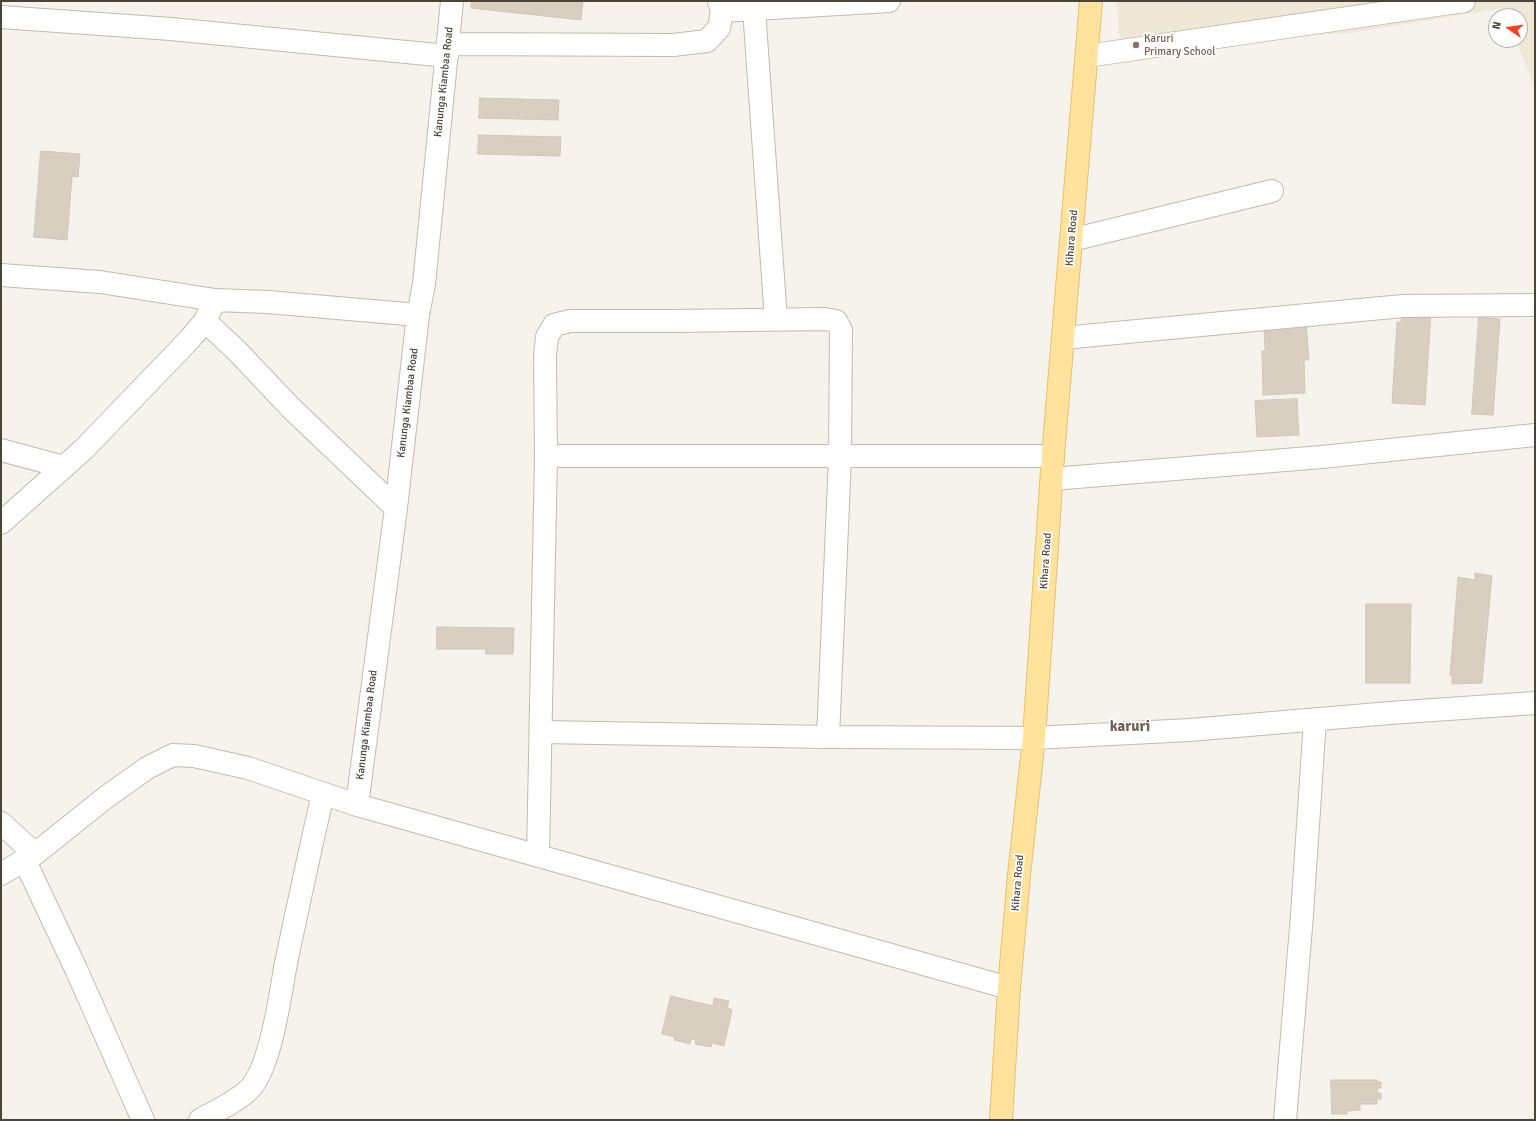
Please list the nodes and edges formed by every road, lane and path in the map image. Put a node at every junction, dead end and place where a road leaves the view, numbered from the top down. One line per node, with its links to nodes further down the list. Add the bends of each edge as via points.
1 (452, 1): 8 (street, Kanunga Kiambaa Road)
2 (890, 1): 6 (street)
3 (1091, 1): 9 (main road, Kihara Road)
4 (1464, 1): 9 (street)
5 (720, 6): 6 (street); 8 (street, via 719,28 707,41 673,45)
6 (754, 9): 16 (street)
7 (1, 17): 8 (street)
8 (447, 50): 15 (street, Kanunga Kiambaa Road, via 424,284)
9 (1087, 56): 11 (main road, Kihara Road)
10 (1272, 191): 11 (street)
11 (1072, 240): 18 (main road, Kihara Road)
12 (1, 275): 13 (street, via 100,282)
13 (215, 300): 15 (street); 17 (street)
14 (1535, 305): 18 (street, via 1403,306)
15 (418, 315): 26 (street, Kanunga Kiambaa Road)
16 (776, 320): 21 (street, via 570,321 554,325 547,337 545,355); 22 (street, via 825,319 836,321 839,325)
17 (205, 321): 24 (street); 26 (street, via 291,408)
18 (1063, 338): 23 (main road, Kihara Road)
19 (1535, 435): 25 (street, via 1322,458)
20 (1, 450): 24 (street)
21 (546, 456): 22 (street); 30 (street)
22 (840, 456): 23 (street); 31 (street)
23 (1053, 456): 25 (main road, Kihara Road)
24 (64, 467): 27 (street)
25 (1052, 479): 32 (main road, Kihara Road)
26 (396, 508): 34 (street, Kanunga Kiambaa Road)
27 (1, 523)
28 (1535, 703): 29 (street)
29 (1315, 720): 32 (street); 43 (street)
30 (542, 732): 31 (street); 36 (street)
31 (828, 737): 32 (street)
32 (1034, 738): 39 (main road, Kihara Road)
33 (323, 794): 34 (street); 37 (street, via 248,768 194,756 172,755 147,768 105,798); 41 (street, via 300,892 272,1033 261,1069 252,1086 230,1104)
34 (357, 805): 36 (street)
35 (1, 823): 37 (street)
36 (538, 856): 39 (street)
37 (30, 857): 38 (street); 40 (street)
38 (1, 874)
39 (1009, 988): 42 (main road, Kihara Road)
40 (143, 1120)
41 (200, 1120)
42 (1001, 1120)
43 (1285, 1120)

